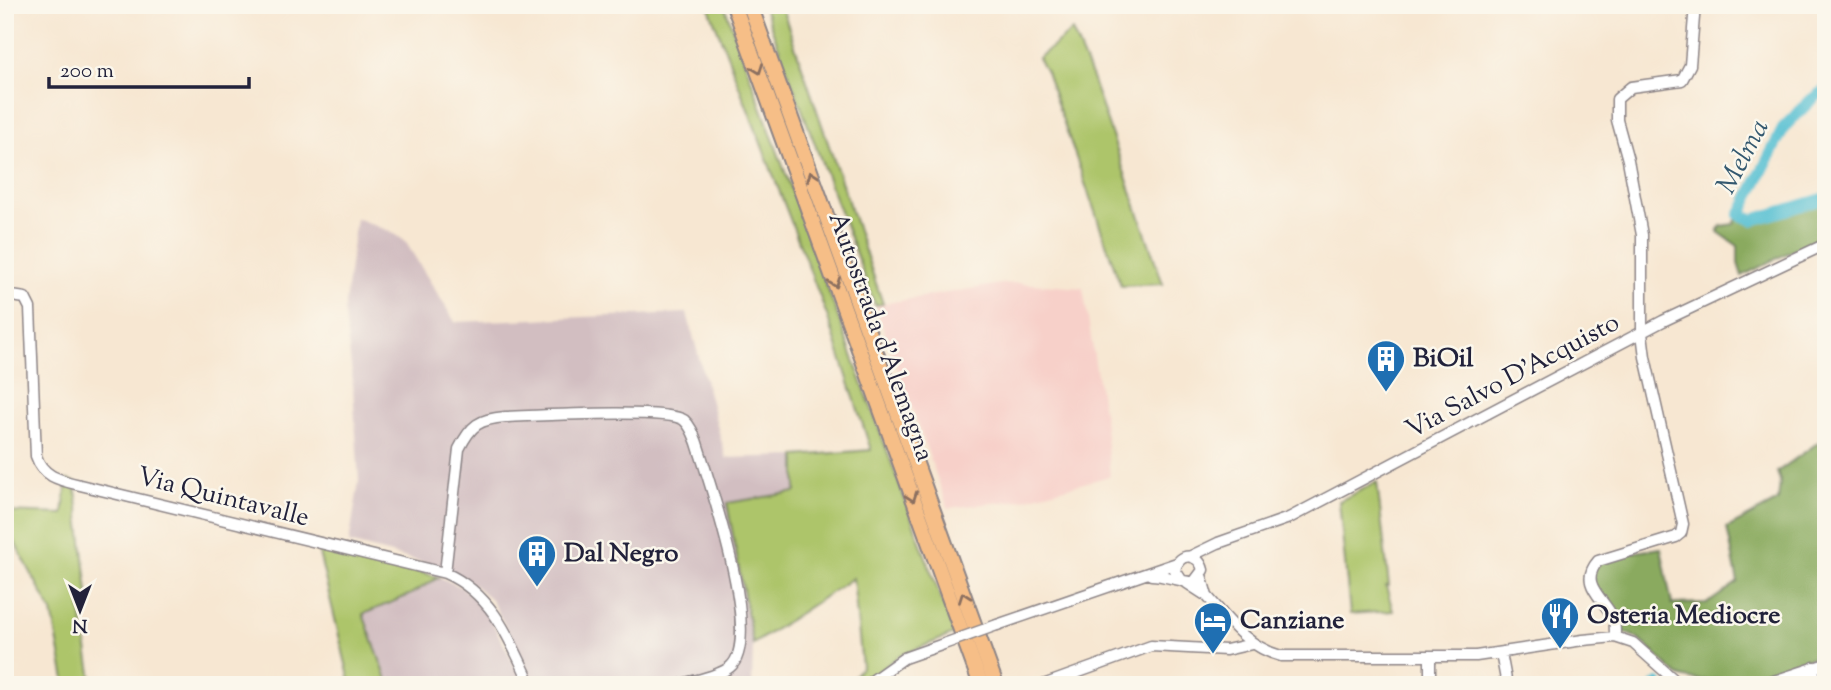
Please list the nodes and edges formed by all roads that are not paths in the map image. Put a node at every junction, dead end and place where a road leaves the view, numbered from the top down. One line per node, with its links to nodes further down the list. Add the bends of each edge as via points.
1 (734, 5): 26 (highway, Autostrada d'Alemagna, one-way to 26)
2 (750, 5): 27 (highway, Autostrada d'Alemagna, one-way to 2)
3 (1712, 5): 4 (street)
4 (1695, 7): 7 (street, via 1690,65 1682,80 1631,87 1617,99 1617,120 1642,235)
5 (1826, 244): 7 (street, Via Salvo D'Acquisto)
6 (5, 295): 12 (street, Via Quintavalle, via 25,298 30,308 36,456 39,467 48,474)
7 (1642, 332): 8 (street, Via Salvo D'Acquisto, via 1289,517); 16 (street, via 1682,529 1676,537 1598,561 1591,569 1590,579 1614,622)
8 (1218, 543): 9 (street, Via Salvo D'Acquisto); 11 (street, via 1207,553)
9 (1191, 556): 10 (street, Via Salvo D'Acquisto); 11 (street, via 1200,562)
10 (1177, 563): 13 (street, Via Salvo D'Acquisto); 14 (street, via 1175,570)
11 (1202, 571): 14 (street, via 1194,582); 15 (street)
12 (445, 573): 23 (street, Via Quintavalle, via 491,607); 24 (street, via 459,450 474,426 505,417 657,413 682,419 697,443 728,545 741,641 731,667)
13 (1136, 576): 14 (street, Via Salvo D'Acquisto); 25 (street, Via Salvo D'Acquisto, bridge, via 904,658)
14 (1184, 581): 15 (street)
15 (1207, 596): 17 (street)
16 (1615, 637): 18 (street); 31 (street, via 1633,643)
17 (1252, 644): 19 (street, via 1280,656); 28 (street, via 1226,650 1150,646)
18 (1501, 653): 19 (street); 30 (street)
19 (1430, 657): 29 (street)
20 (1826, 664): 21 (street)
21 (1814, 667): 22 (street); 32 (street)
22 (1764, 684)
23 (531, 685)
24 (679, 685)
25 (866, 685)
26 (981, 685)
27 (996, 685)
28 (1043, 685)
29 (1430, 685)
30 (1507, 685)
31 (1681, 685)
32 (1814, 685)

